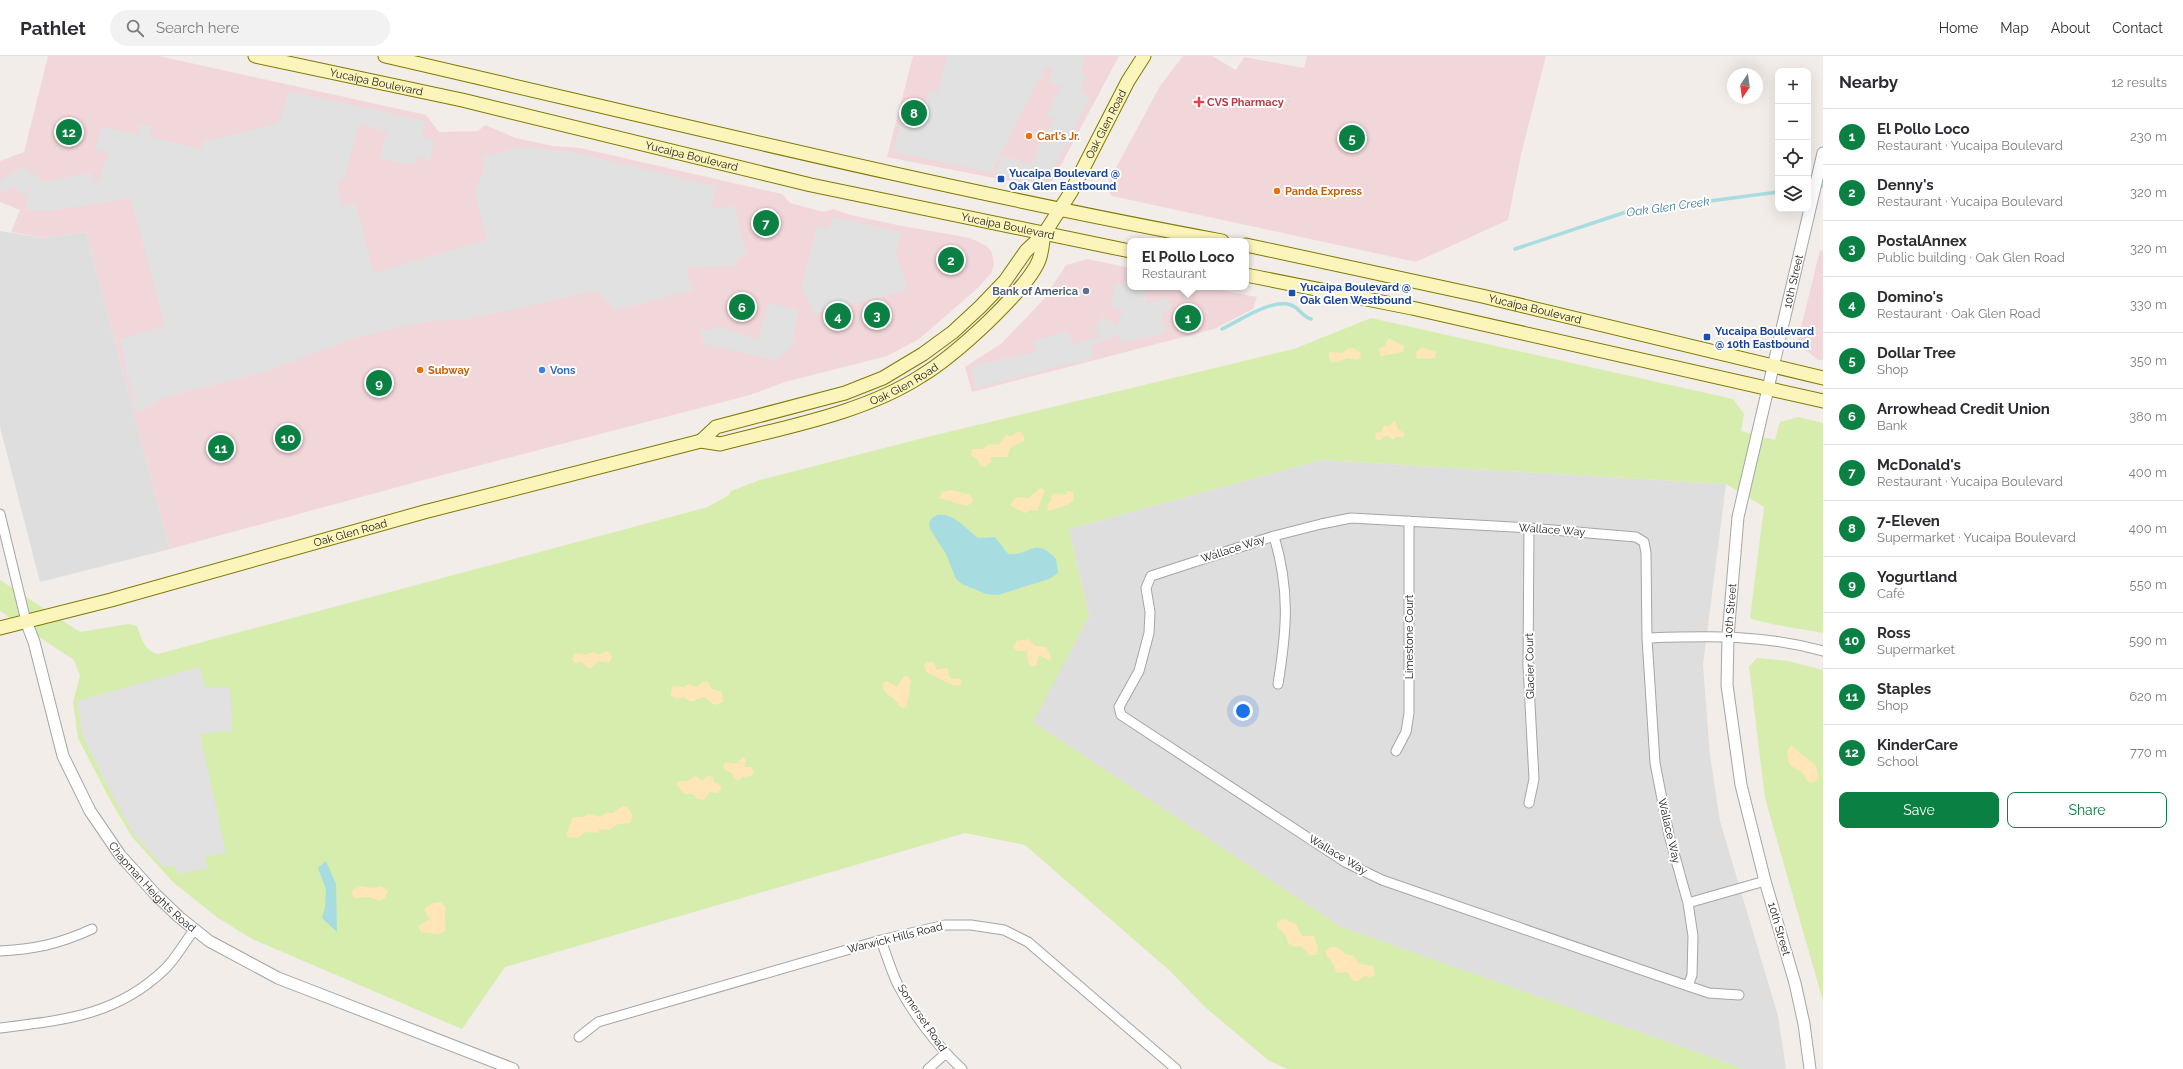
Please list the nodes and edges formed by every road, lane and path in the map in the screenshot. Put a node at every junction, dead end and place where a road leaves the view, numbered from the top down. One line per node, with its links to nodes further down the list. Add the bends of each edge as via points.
1 (255, 56): 6 (main road, Yucaipa Boulevard, via 462,100 811,185)
2 (385, 56): 5 (main road, via 862,168)
3 (1144, 56): 5 (main road, Oak Glen Road, via 1128,81)
4 (1823, 153): 11 (street, 10th Street)
5 (1061, 209): 6 (main road, Oak Glen Road); 7 (main road)
6 (1044, 234): 9 (main road, Yucaipa Boulevard); 15 (main road, Oak Glen Road, via 1026,251 1005,281 980,307 923,354 883,378 844,393 716,427); 15 (main road, Oak Glen Road, via 1040,258 1006,305 965,343 921,377 890,393 846,410 720,444)
7 (1207, 238)
8 (1249, 247): 11 (main road, Yucaipa Boulevard, via 1428,283)
9 (1127, 250)
10 (1249, 276): 13 (main road, via 1412,308)
11 (1772, 366): 12 (main road, Yucaipa Boulevard); 13 (street, 10th Street)
12 (1823, 378)
13 (1768, 388): 14 (main road); 22 (street, 10th Street, via 1738,517)
14 (1823, 401)
15 (701, 441): 20 (main road, Oak Glen Road, via 424,512 111,600)
16 (0, 514): 20 (street, Chapman Heights Road)
17 (1409, 521): 18 (street, Wallace Way); 19 (street, Wallace Way, via 1351,518); 26 (street, Limestone Court, via 1408,713 1406,732)
18 (1529, 528): 23 (street, Wallace Way, via 1636,537 1644,542); 27 (street, Glacier Court, via 1528,666 1534,779)
19 (1274, 536): 25 (street, via 1286,592 1286,635); 34 (street, Wallace Way, via 1151,576 1146,588 1150,612 1149,633 1139,671 1119,707 1121,715 1345,862 1382,880)
20 (26, 621): 21 (main road, Oak Glen Road); 31 (street, Chapman Heights Road, via 34,642 63,756 90,811 120,855 156,895)
21 (0, 628)
22 (1728, 636): 23 (street); 24 (street, via 1793,643); 28 (street, 10th Street, via 1727,686 1731,725 1741,785)
23 (1647, 638): 29 (street, Wallace Way, via 1655,763 1668,835)
24 (1823, 651)
25 (1278, 684)
26 (1396, 751)
27 (1529, 803)
28 (1765, 882): 29 (street); 43 (street, 10th Street, via 1796,990)
29 (1688, 903): 34 (street, Wallace Way, via 1693,936 1692,975)
30 (92, 928): 33 (street, via 62,942 26,950)
31 (194, 930): 36 (street, via 166,968 127,998 83,1016); 39 (street, Chapman Heights Road, via 217,946 278,978)
32 (881, 940): 37 (street, Warwick Hills Road, via 598,1022); 38 (street, Somerset Road, via 898,984); 42 (street, Warwick Hills Road, via 945,924 1004,930 1028,942)
33 (0, 952)
34 (1688, 986): 35 (street, Wallace Way, via 1709,993)
35 (1740, 995)
36 (0, 1028)
37 (579, 1037)
38 (945, 1054): 40 (street); 41 (street, Somerset Road)
39 (509, 1068)
40 (928, 1069)
41 (962, 1069)
42 (1176, 1069)
43 (1810, 1069)

